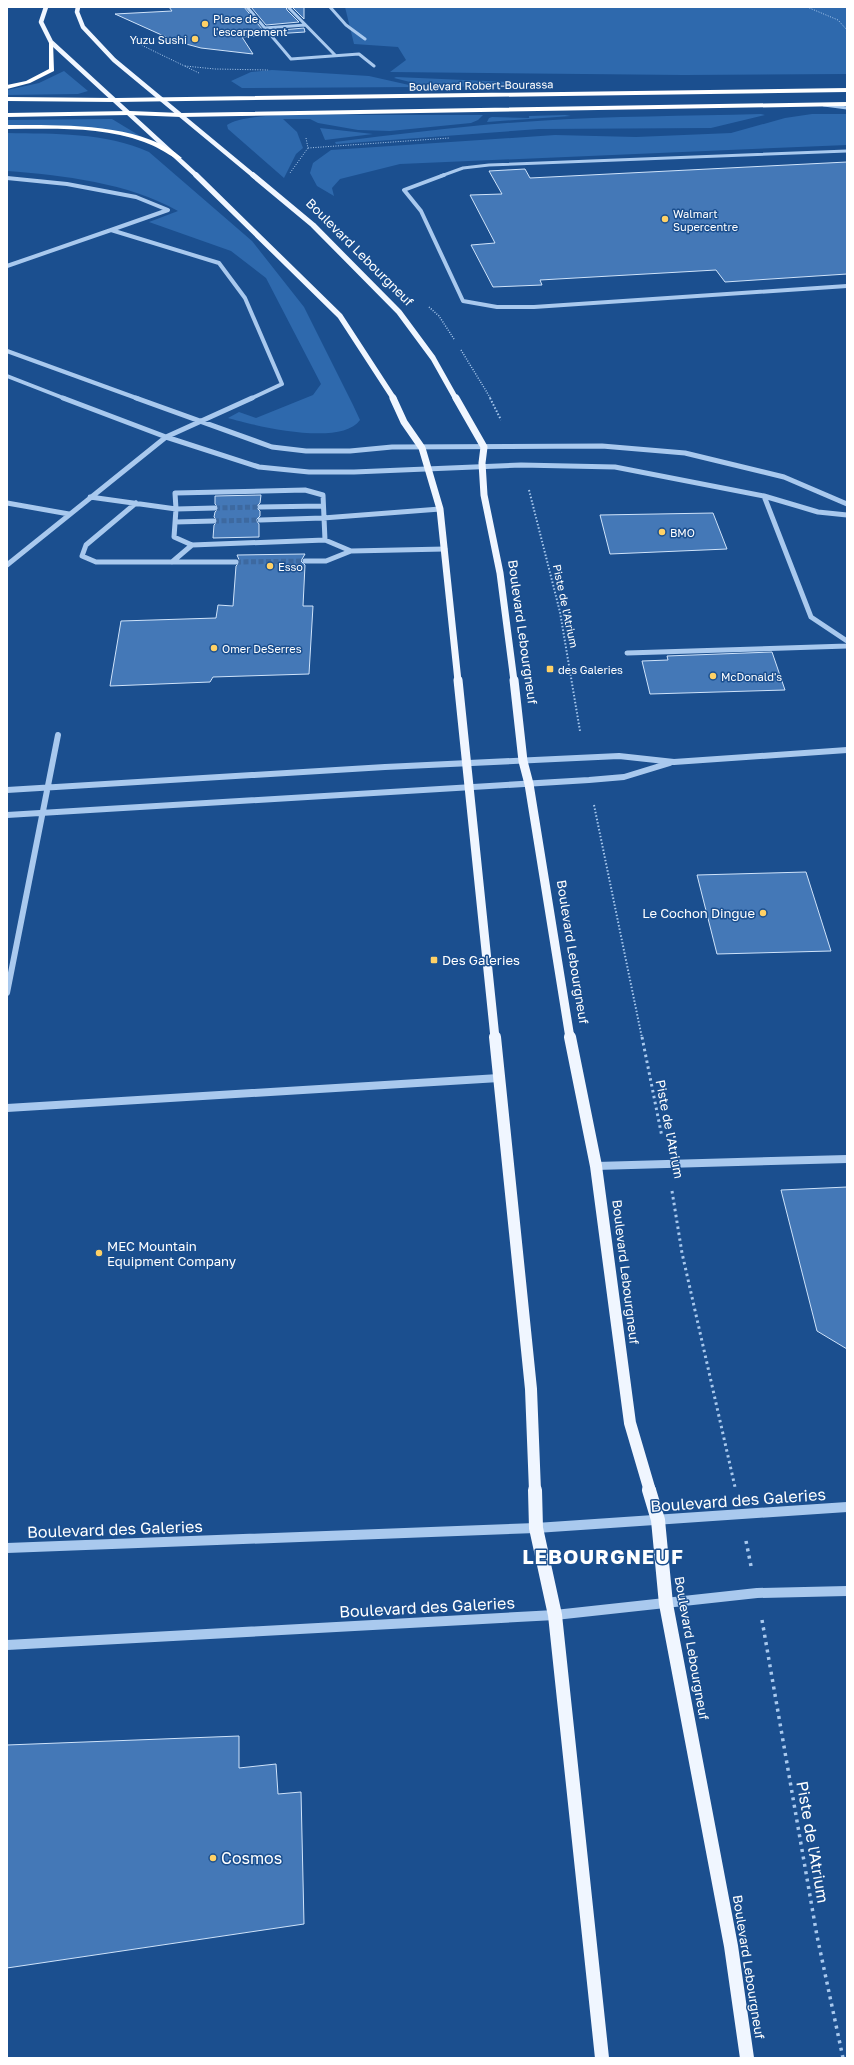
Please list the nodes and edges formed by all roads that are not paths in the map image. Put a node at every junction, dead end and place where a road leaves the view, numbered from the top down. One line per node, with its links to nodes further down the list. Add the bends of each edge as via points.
1 (46, 7): 9 (main road, via 41,22)
2 (78, 7): 15 (main road, Boulevard Lebourgneuf, via 77,12 83,27 114,60)
3 (247, 7): 7 (street)
4 (330, 7): 8 (street, via 346,25)
5 (288, 8): 6 (street)
6 (305, 25): 7 (street); 10 (street)
7 (265, 28): 10 (street, via 291,59)
8 (365, 38)
9 (51, 42): 12 (highway, via 52,70 28,82); 16 (main road)
10 (334, 56): 11 (street, via 359,54)
11 (374, 66)
12 (7, 87)
13 (847, 90): 15 (highway, Boulevard Robert-Bourassa)
14 (7, 99): 16 (highway, Boulevard Robert-Bourassa)
15 (162, 99): 16 (highway, Boulevard Robert-Bourassa); 22 (main road, Boulevard Lebourgneuf)
16 (116, 100): 20 (main road)
17 (847, 104): 18 (highway, Boulevard Robert-Bourassa)
18 (818, 105): 19 (street); 22 (highway, Boulevard Robert-Bourassa)
19 (847, 108)
20 (130, 113): 21 (highway, Boulevard Robert-Bourassa); 22 (highway, Boulevard Robert-Bourassa); 25 (main road)
21 (7, 115)
22 (180, 115): 34 (main road, Boulevard Lebourgneuf, via 313,225 399,312 433,358)
23 (7, 127): 25 (highway, via 52,127 127,135 146,141)
24 (847, 151): 29 (street, via 489,165 463,168 404,190 421,211 463,300 476,305 492,308 559,305)
25 (179, 158): 35 (main road, via 340,316 397,403 404,422)
26 (7, 178): 27 (street, via 67,184 136,197 168,210)
27 (112, 230): 28 (street); 32 (street, via 219,263 245,298 282,384)
28 (7, 266)
29 (847, 286)
30 (7, 351): 32 (street)
31 (7, 376): 33 (street)
32 (199, 422): 33 (street); 35 (street, via 272,447 306,451)
33 (166, 437): 37 (street, via 259,467 309,472); 39 (street)
34 (484, 447): 35 (street); 36 (main road, Boulevard Lebourgneuf); 42 (street, via 602,446 685,453 784,478)
35 (422, 448): 37 (main road)
36 (481, 467): 37 (street); 38 (street, via 615,467); 67 (main road, Boulevard Lebourgneuf, via 500,573)
37 (429, 468): 47 (main road)
38 (764, 496): 49 (street, via 818,512); 62 (street, via 811,617)
39 (90, 497): 41 (street); 48 (street)
40 (7, 503): 48 (street)
41 (136, 503): 46 (street); 59 (street, via 86,545 82,556 96,562)
42 (847, 504)
43 (323, 506): 44 (street); 46 (street, via 323,495 298,490 175,493); 50 (street)
44 (260, 507)
45 (215, 508): 46 (street)
46 (176, 509): 53 (street)
47 (440, 509): 50 (street); 56 (main road)
48 (69, 514): 61 (street)
49 (847, 515)
50 (323, 518): 51 (street); 54 (street)
51 (260, 520)
52 (214, 521): 53 (street)
53 (175, 522): 55 (street, via 174,537)
54 (325, 540): 55 (street); 57 (street)
55 (192, 545): 59 (street)
56 (445, 549): 57 (street); 69 (main road)
57 (351, 551): 58 (street, via 326,561)
58 (305, 561)
59 (172, 562): 60 (street)
60 (236, 562)
61 (7, 565)
62 (847, 641)
63 (847, 646): 64 (street)
64 (627, 653)
65 (58, 735): 71 (street)
66 (847, 750): 68 (street)
67 (523, 761): 68 (street, via 619,756); 69 (street); 70 (main road, Boulevard Lebourgneuf)
68 (674, 762): 70 (street, via 624,777)
69 (466, 764): 71 (street, via 377,767); 72 (main road)
70 (529, 784): 72 (street); 80 (main road, Boulevard Lebourgneuf, via 570,1037)
71 (48, 788): 73 (street); 74 (street)
72 (469, 788): 74 (street); 77 (main road)
73 (7, 790)
74 (43, 812): 75 (street); 76 (street)
75 (7, 815)
76 (7, 993)
77 (499, 1078): 78 (street); 83 (main road, via 531,1389)
78 (7, 1108)
79 (847, 1159): 80 (street)
80 (596, 1166): 82 (main road, Boulevard Lebourgneuf, via 630,1423)
81 (847, 1507): 82 (street, Boulevard des Galeries)
82 (658, 1520): 83 (street, Boulevard des Galeries); 86 (main road, Boulevard Lebourgneuf)
83 (536, 1528): 84 (street, Boulevard des Galeries); 87 (main road)
84 (7, 1548)
85 (847, 1591): 86 (street, Boulevard des Galeries, via 757,1593)
86 (666, 1604): 87 (street, Boulevard des Galeries); 90 (main road, Boulevard Lebourgneuf, via 731,1946)
87 (555, 1615): 88 (street, Boulevard des Galeries); 89 (main road)
88 (7, 1645)
89 (602, 2058)
90 (747, 2058)

